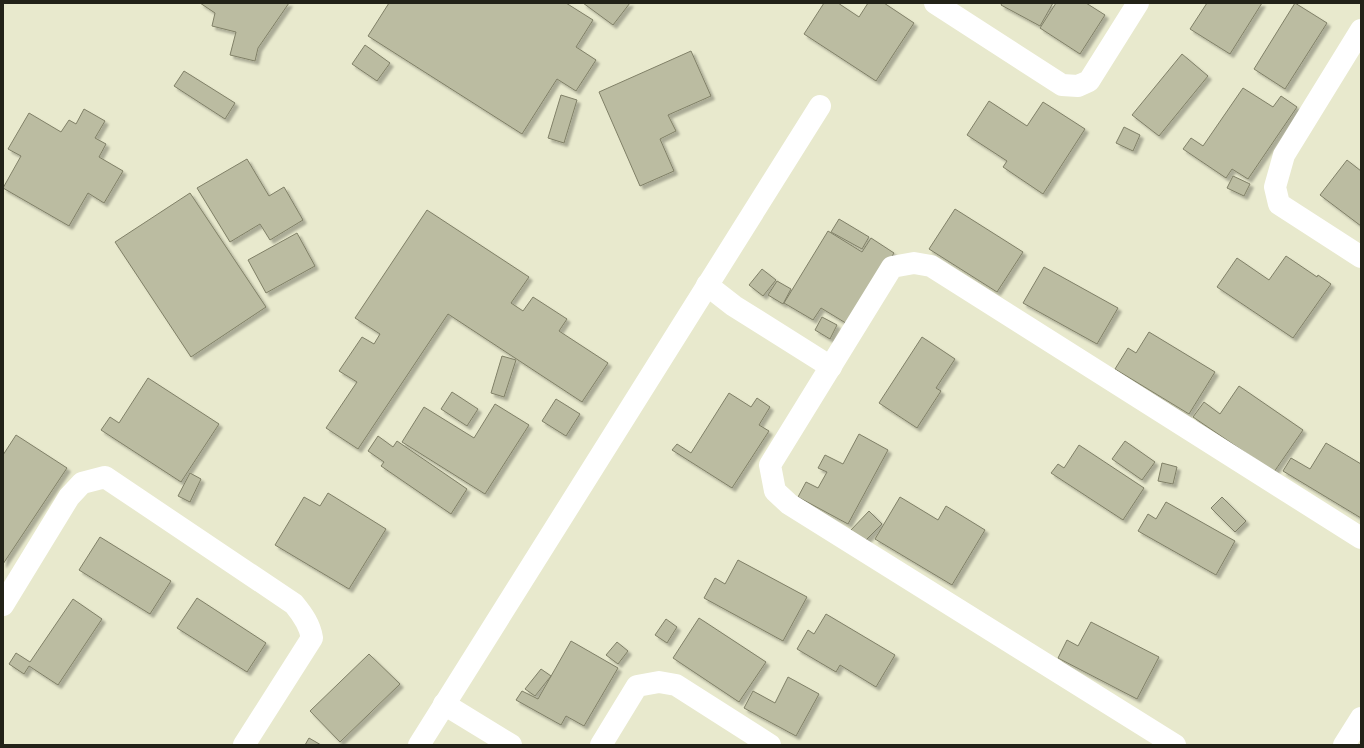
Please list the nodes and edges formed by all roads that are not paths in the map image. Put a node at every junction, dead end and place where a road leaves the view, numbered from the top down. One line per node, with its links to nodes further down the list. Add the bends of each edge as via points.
1 (935, 3): 2 (street, via 1062,85 1078,86 1089,80)
2 (1138, 3)
3 (1361, 30): 5 (street, via 1284,155 1275,187 1279,204)
4 (820, 106): 6 (street)
5 (1361, 257)
6 (708, 285): 7 (street, via 734,306); 10 (street)
7 (831, 367): 8 (street, via 892,267 914,263 931,266); 17 (street, via 770,465 775,491 790,504)
8 (1361, 538)
9 (3, 605): 12 (street, via 69,497 82,483 105,477 294,604 311,630 312,638)
10 (444, 704): 13 (street); 14 (street)
11 (1361, 718): 18 (street)
12 (244, 745)
13 (419, 745)
14 (511, 745)
15 (600, 745): 16 (street, via 637,686 659,682 676,685)
16 (770, 745)
17 (1175, 745)
18 (1344, 745)

